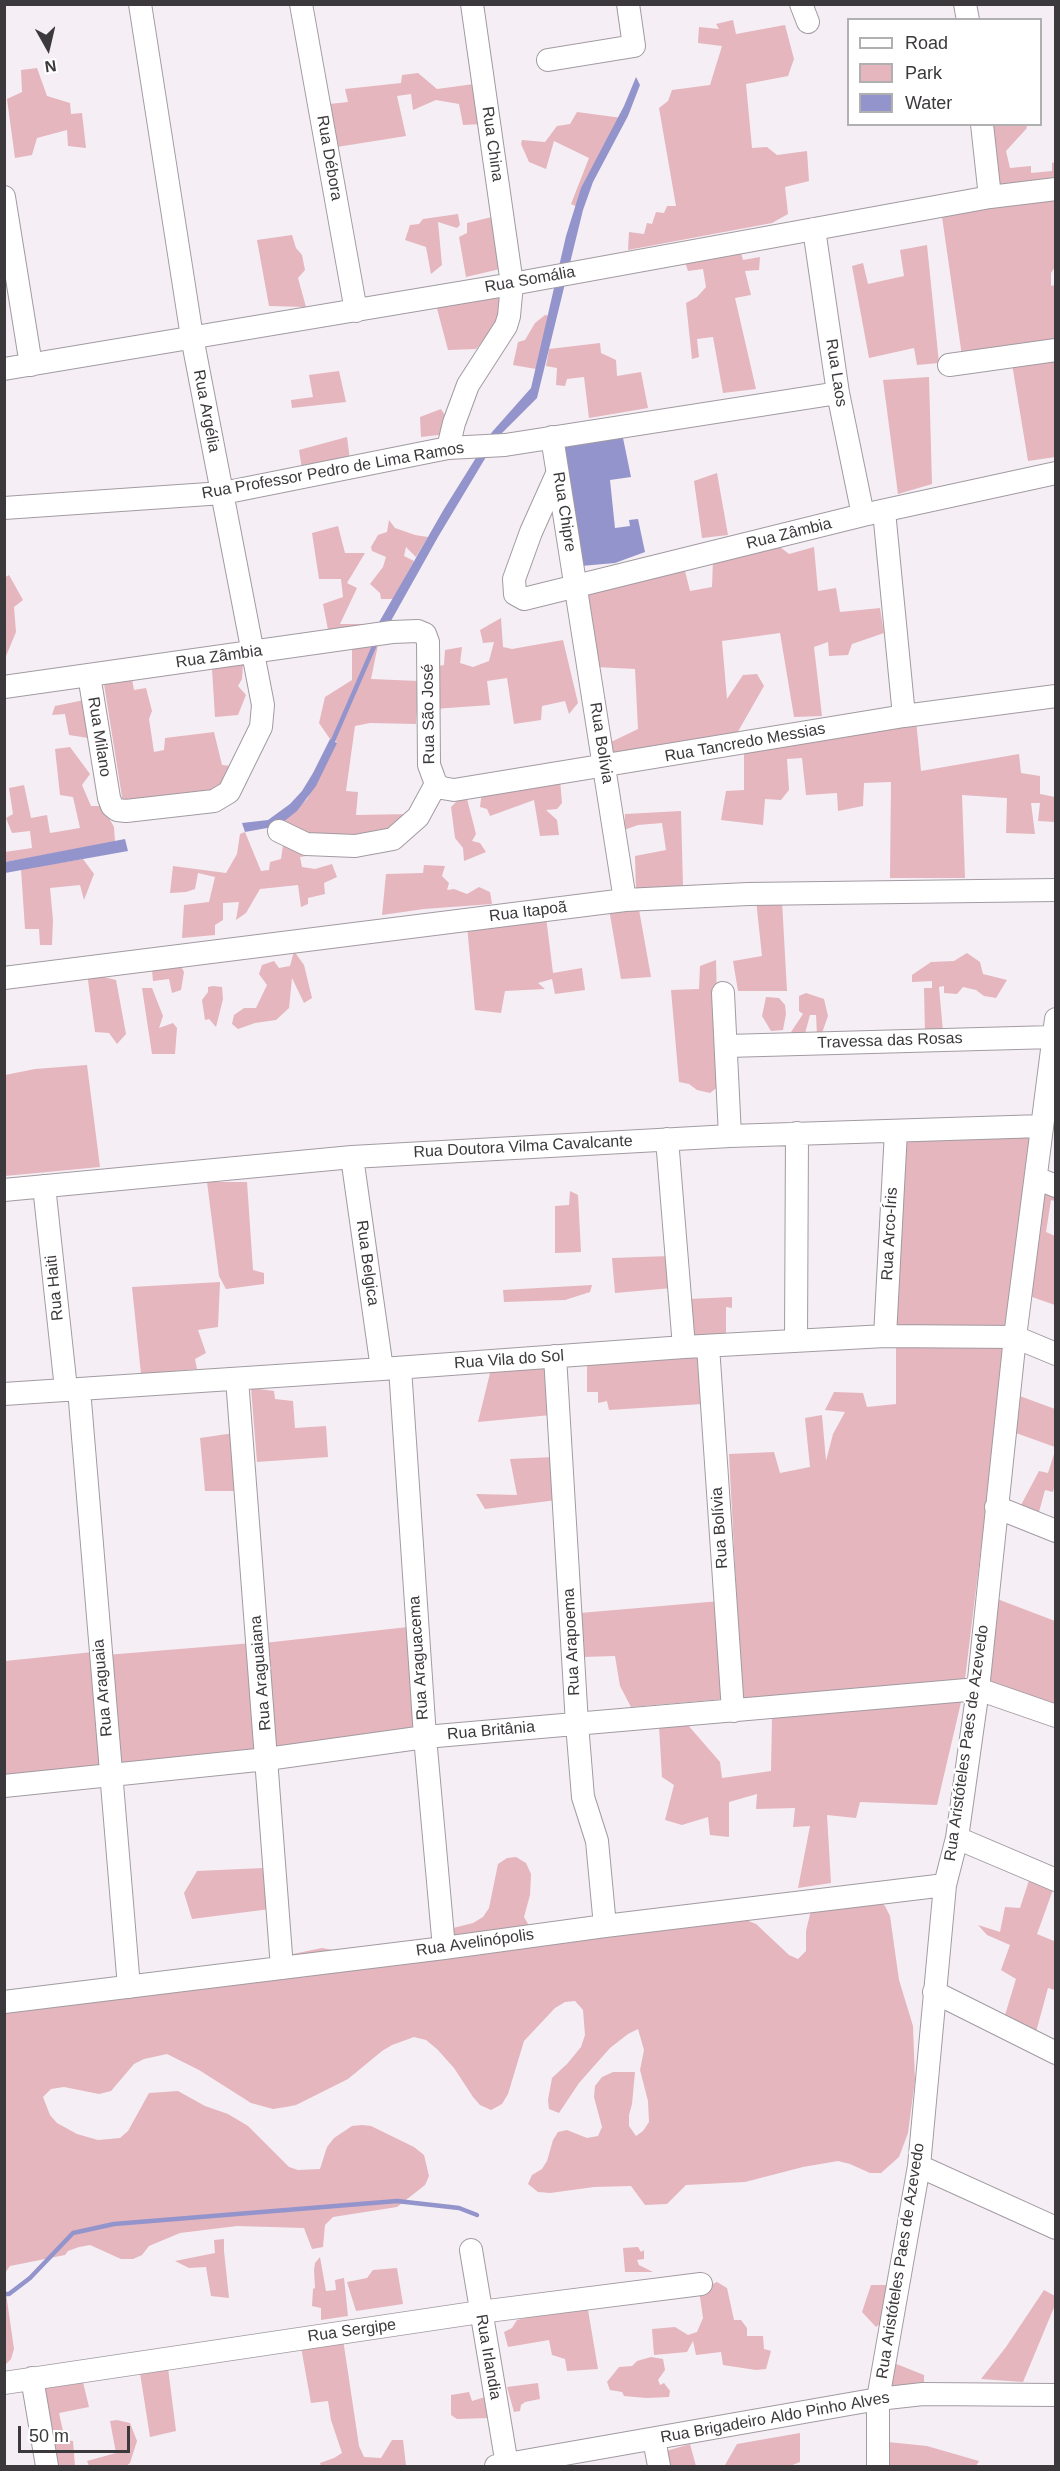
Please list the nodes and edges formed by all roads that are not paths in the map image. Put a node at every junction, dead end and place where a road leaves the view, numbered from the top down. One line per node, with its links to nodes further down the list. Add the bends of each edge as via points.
1 (140, 4): 13 (street, Rua Argélia)
2 (301, 4): 12 (street, Rua Débora)
3 (472, 4): 11 (street, Rua China)
4 (628, 4): 5 (street, via 634,46)
5 (548, 60)
6 (982, 126): 9 (street)
7 (1056, 189): 9 (street, Rua Somália)
8 (4, 197): 15 (street)
9 (990, 197): 10 (street, Rua Somália)
10 (814, 229): 11 (street, Rua Somália); 18 (street, Rua Laos)
11 (512, 284): 12 (street, Rua Somália); 20 (street, Rua China, via 506,326 468,385 454,423)
12 (356, 311): 13 (street, Rua Somália)
13 (192, 337): 15 (street, Rua Somália); 23 (street, Rua Argélia)
14 (1056, 350): 16 (street)
15 (31, 365): 17 (street, Rua Somália)
16 (949, 365)
17 (4, 369)
18 (838, 393): 19 (street, Rua Professor Pedro de Lima Ramos); 25 (street, Rua Laos)
19 (552, 437): 20 (street, Rua Professor Pedro de Lima Ramos); 22 (street, Rua Chipre)
20 (458, 448): 23 (street, Rua Professor Pedro de Lima Ramos)
21 (1056, 473): 25 (street, Rua Zâmbia)
22 (557, 474): 26 (street, Rua Chipre); 26 (street, Rua Zâmbia, via 514,579 515,594 524,599)
23 (223, 493): 24 (street, Rua Professor Pedro de Lima Ramos); 28 (street, Rua Argélia)
24 (4, 508)
25 (873, 513): 26 (street, Rua Zâmbia); 32 (street, Rua Laos)
26 (576, 587): 33 (street, Rua Bolívia)
27 (428, 642): 28 (street, Rua Zâmbia, via 425,634 417,631 392,632); 34 (street, Rua São José, via 429,765)
28 (253, 652): 29 (street, Rua Zâmbia); 35 (street, Rua Argélia, via 263,705 261,727 229,792 214,801 126,811 117,810)
29 (89, 675): 30 (street, Rua Zâmbia); 35 (street, Rua Milano)
30 (4, 687)
31 (1056, 696): 32 (street, Rua Tancredo Messias)
32 (904, 716): 33 (street, Rua Tancredo Messias)
33 (605, 766): 34 (street, Rua Tancredo Messias, via 466,789); 38 (street, Rua Bolívia)
34 (436, 784): 36 (street, via 418,817 393,840 355,846 306,844)
35 (109, 798)
36 (279, 831)
37 (1056, 890): 38 (street, Rua Itapoã, via 748,894)
38 (625, 900): 39 (street, Rua Itapoã)
39 (4, 978)
40 (723, 993): 42 (street)
41 (1054, 1028): 42 (street, Travessa das Rosas); 43 (street, Rua Aristóteles Paes de Azevedo)
42 (727, 1046): 46 (street)
43 (1048, 1111): 44 (street, Rua Doutora Vilma Cavalcante); 49 (street, Rua Aristóteles Paes de Azevedo)
44 (896, 1131): 45 (street, Rua Doutora Vilma Cavalcante); 52 (street, Rua Arco-Íris)
45 (796, 1133): 46 (street, Rua Doutora Vilma Cavalcante); 54 (street)
46 (730, 1136): 47 (street, Rua Doutora Vilma Cavalcante)
47 (667, 1139): 48 (street, Rua Doutora Vilma Cavalcante); 56 (street)
48 (352, 1157): 50 (street, Rua Doutora Vilma Cavalcante); 59 (street, Rua Belgica)
49 (1046, 1182): 53 (street, Rua Aristóteles Paes de Azevedo)
50 (44, 1186): 51 (street, Rua Doutora Vilma Cavalcante); 61 (street, Rua Haiti)
51 (4, 1190)
52 (885, 1336): 53 (street, Rua Vila do Sol); 54 (street, Rua Vila do Sol)
53 (1015, 1337): 57 (street); 63 (street, Rua Aristóteles Paes de Azevedo)
54 (796, 1340): 55 (street, Rua Vila do Sol)
55 (708, 1346): 56 (street, Rua Vila do Sol); 66 (street, Rua Bolívia)
56 (684, 1347): 58 (street, Rua Vila do Sol)
57 (1056, 1353)
58 (555, 1356): 59 (street, Rua Vila do Sol); 68 (street, Rua Arapoema)
59 (391, 1369): 60 (street, Rua Vila do Sol); 69 (street, Rua Araguacema)
60 (237, 1379): 61 (street, Rua Vila do Sol); 70 (street, Rua Araguaiana)
61 (72, 1389): 62 (street, Rua Vila do Sol); 71 (street, Rua Araguaia)
62 (4, 1394)
63 (996, 1507): 64 (street); 65 (street, Rua Aristóteles Paes de Azevedo)
64 (1056, 1531)
65 (978, 1689): 66 (street, Rua Britânia); 67 (street); 73 (street, Rua Aristóteles Paes de Azevedo)
66 (732, 1711): 68 (street, Rua Britânia)
67 (1056, 1716)
68 (577, 1724): 69 (street, Rua Britânia); 76 (street, Rua Arapoema, via 583,1797 597,1840)
69 (425, 1737): 70 (street, Rua Britânia); 77 (street, Rua Araguacema)
70 (267, 1759): 71 (street, Rua Britânia); 78 (street, Rua Araguaiana)
71 (110, 1774): 72 (street, Rua Britânia); 79 (street, Rua Araguaia)
72 (4, 1786)
73 (957, 1838): 74 (street); 75 (street, Rua Aristóteles Paes de Azevedo)
74 (1056, 1880)
75 (945, 1885): 76 (street, Rua Avelinópolis); 80 (street, Rua Aristóteles Paes de Azevedo)
76 (605, 1926): 77 (street, Rua Avelinópolis)
77 (444, 1948): 78 (street, Rua Avelinópolis)
78 (282, 1968): 79 (street, Rua Avelinópolis)
79 (129, 1987): 81 (street, Rua Avelinópolis)
80 (934, 1992): 82 (street); 83 (street, Rua Aristóteles Paes de Azevedo)
81 (4, 2002)
82 (1056, 2053)
83 (919, 2166): 84 (street); 91 (street, Rua Aristóteles Paes de Azevedo)
84 (1056, 2228)
85 (471, 2250): 87 (street, Rua Irlandia)
86 (701, 2284): 87 (street, Rua Sergipe)
87 (480, 2312): 88 (street, Rua Sergipe); 93 (street, Rua Irlandia)
88 (32, 2378): 89 (street, Rua Sergipe); 94 (street)
89 (4, 2383)
90 (1056, 2394): 91 (street, Rua Brigadeiro Aldo Pinho Alves, via 924,2394)
91 (878, 2399): 92 (street, Rua Brigadeiro Aldo Pinho Alves); 96 (street, Rua Aristóteles Paes de Azevedo)
92 (654, 2439): 93 (street, Rua Brigadeiro Aldo Pinho Alves); 95 (street)
93 (501, 2465)
94 (47, 2466)
95 (658, 2466)
96 (878, 2466)

